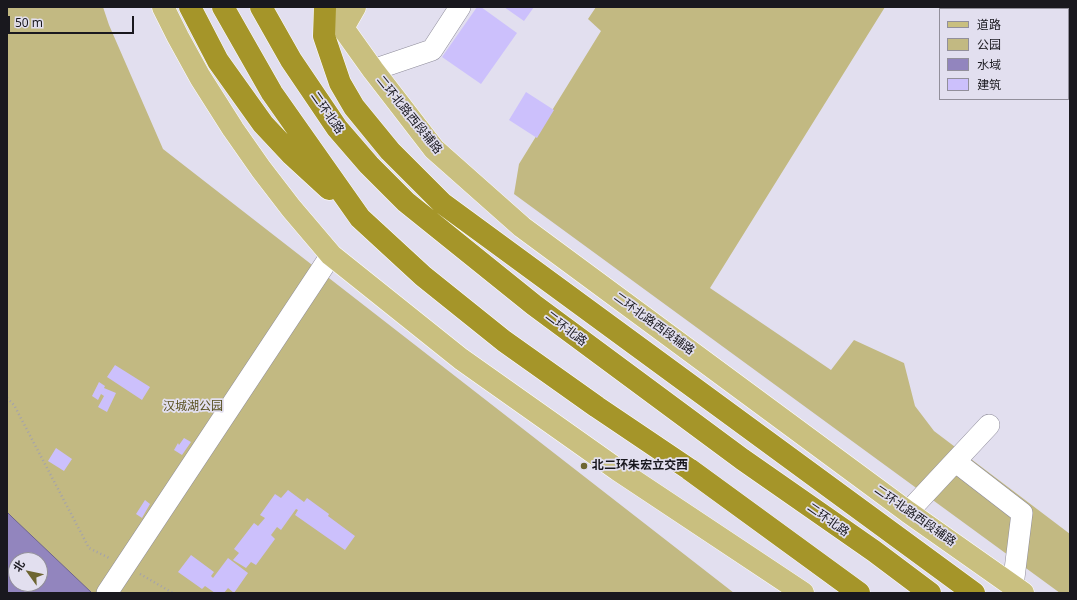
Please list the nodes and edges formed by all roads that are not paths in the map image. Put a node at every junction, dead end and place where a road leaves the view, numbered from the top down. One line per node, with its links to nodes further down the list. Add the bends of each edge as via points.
1 (163, 7): 12 (main road, via 200,77 237,135 291,208)
2 (190, 7): 11 (highway, via 218,61 263,124 292,155)
3 (223, 7): 11 (highway, via 272,93)
4 (261, 7): 20 (highway, 二环北路, via 291,60 337,128 368,165 406,202 534,305 742,459)
5 (325, 7): 21 (highway, via 324,36 340,83 354,107 390,151 442,202)
6 (332, 7): 9 (main road, 二环北路西段辅路)
7 (355, 7): 9 (main road)
8 (460, 7): 10 (street, via 432,50)
9 (343, 28): 10 (main road, 二环北路西段辅路)
10 (373, 70): 15 (main road, 二环北路西段辅路, via 434,149 522,227)
11 (360, 218): 19 (highway, via 423,276 504,341 689,469)
12 (331, 255): 17 (street); 18 (main road, via 461,359 618,470)
13 (989, 425): 14 (street)
14 (956, 462): 15 (street); 16 (street, via 1022,513)
15 (908, 512): 16 (main road, 二环北路西段辅路)
16 (1018, 589)
17 (106, 593)
18 (803, 593)
19 (859, 593)
20 (930, 593)
21 (974, 593)

